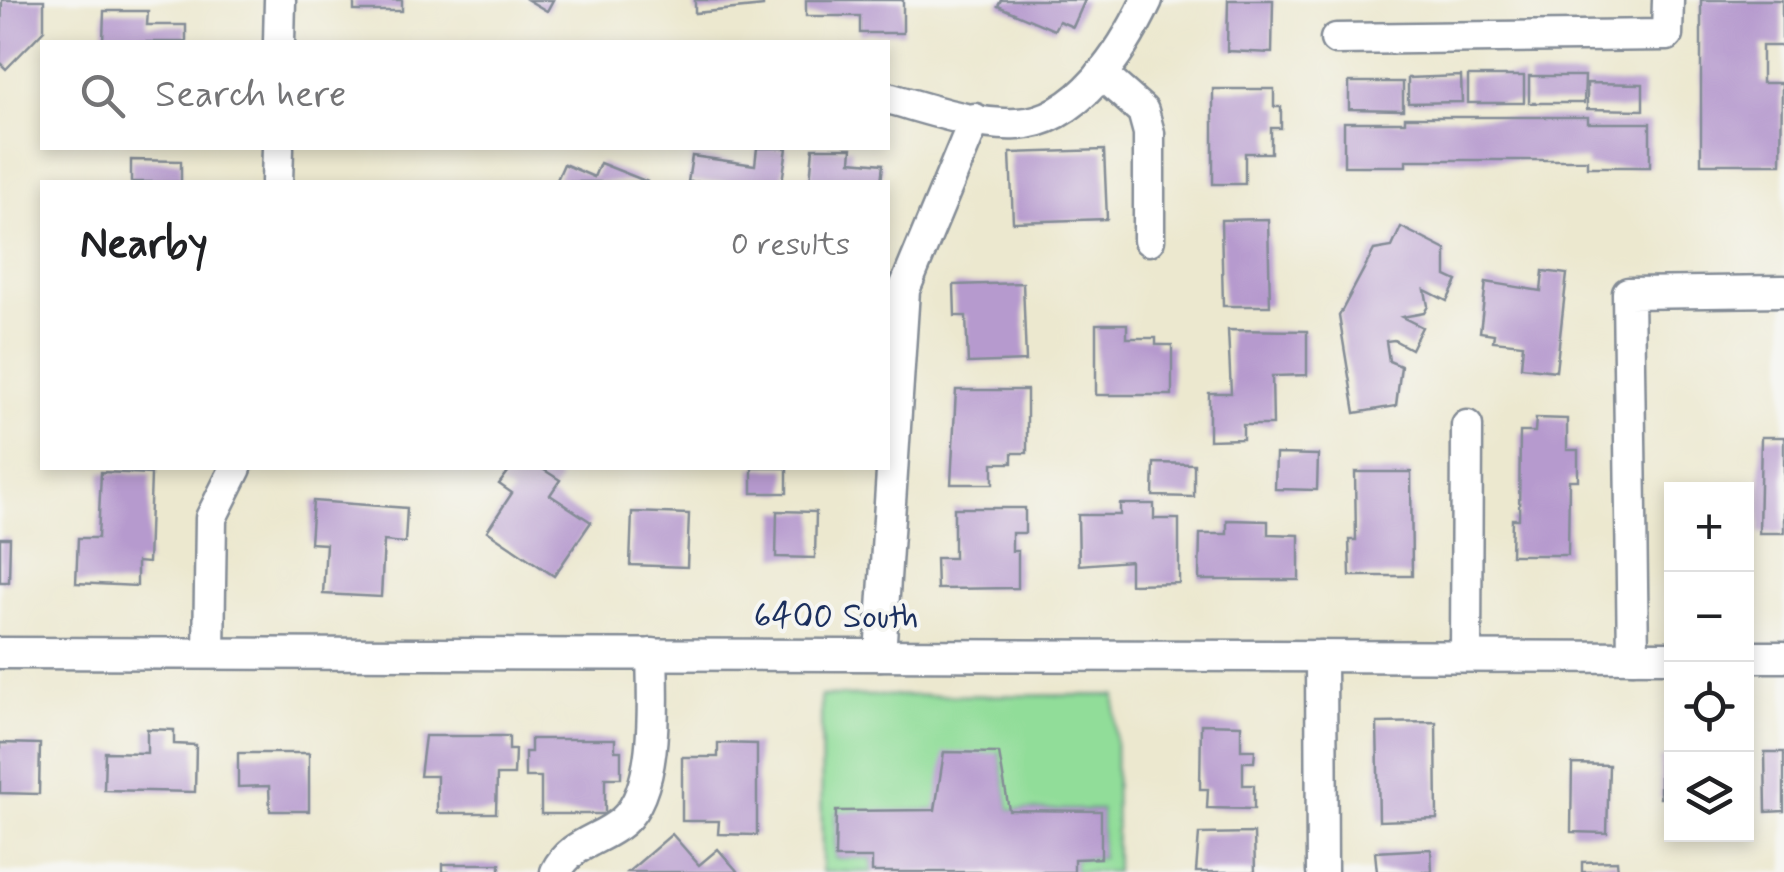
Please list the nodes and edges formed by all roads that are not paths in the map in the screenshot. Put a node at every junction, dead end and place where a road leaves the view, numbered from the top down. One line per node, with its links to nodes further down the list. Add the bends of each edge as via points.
1 (280, 0): 5 (street)
2 (1147, 0): 6 (street)
3 (1668, 0): 4 (street, via 1667,35)
4 (1336, 38)
5 (279, 40)
6 (1101, 74): 8 (street, via 1035,122); 11 (street, via 1143,111 1150,133)
7 (890, 98): 8 (street)
8 (975, 119): 13 (street, via 904,290)
9 (278, 150): 10 (street)
10 (277, 180)
11 (1149, 240)
12 (1784, 291): 24 (street, via 1628,293)
13 (892, 422): 15 (street)
14 (1467, 426): 23 (street)
15 (890, 461)
16 (235, 470): 19 (street, via 211,518)
17 (890, 470): 21 (street)
18 (0, 652): 19 (street, 6400 South)
19 (209, 653): 20 (street, 6400 South)
20 (652, 654): 21 (street, 6400 South); 28 (street, via 653,724 639,797 622,822 577,846)
21 (880, 655): 22 (street, 6400 South)
22 (1321, 656): 23 (street, 6400 South); 29 (street)
23 (1466, 656): 24 (street, 6400 South)
24 (1632, 657): 25 (street, 6400 South)
25 (1664, 657)
26 (1754, 657): 27 (street)
27 (1784, 657)
28 (556, 872)
29 (1322, 872)

